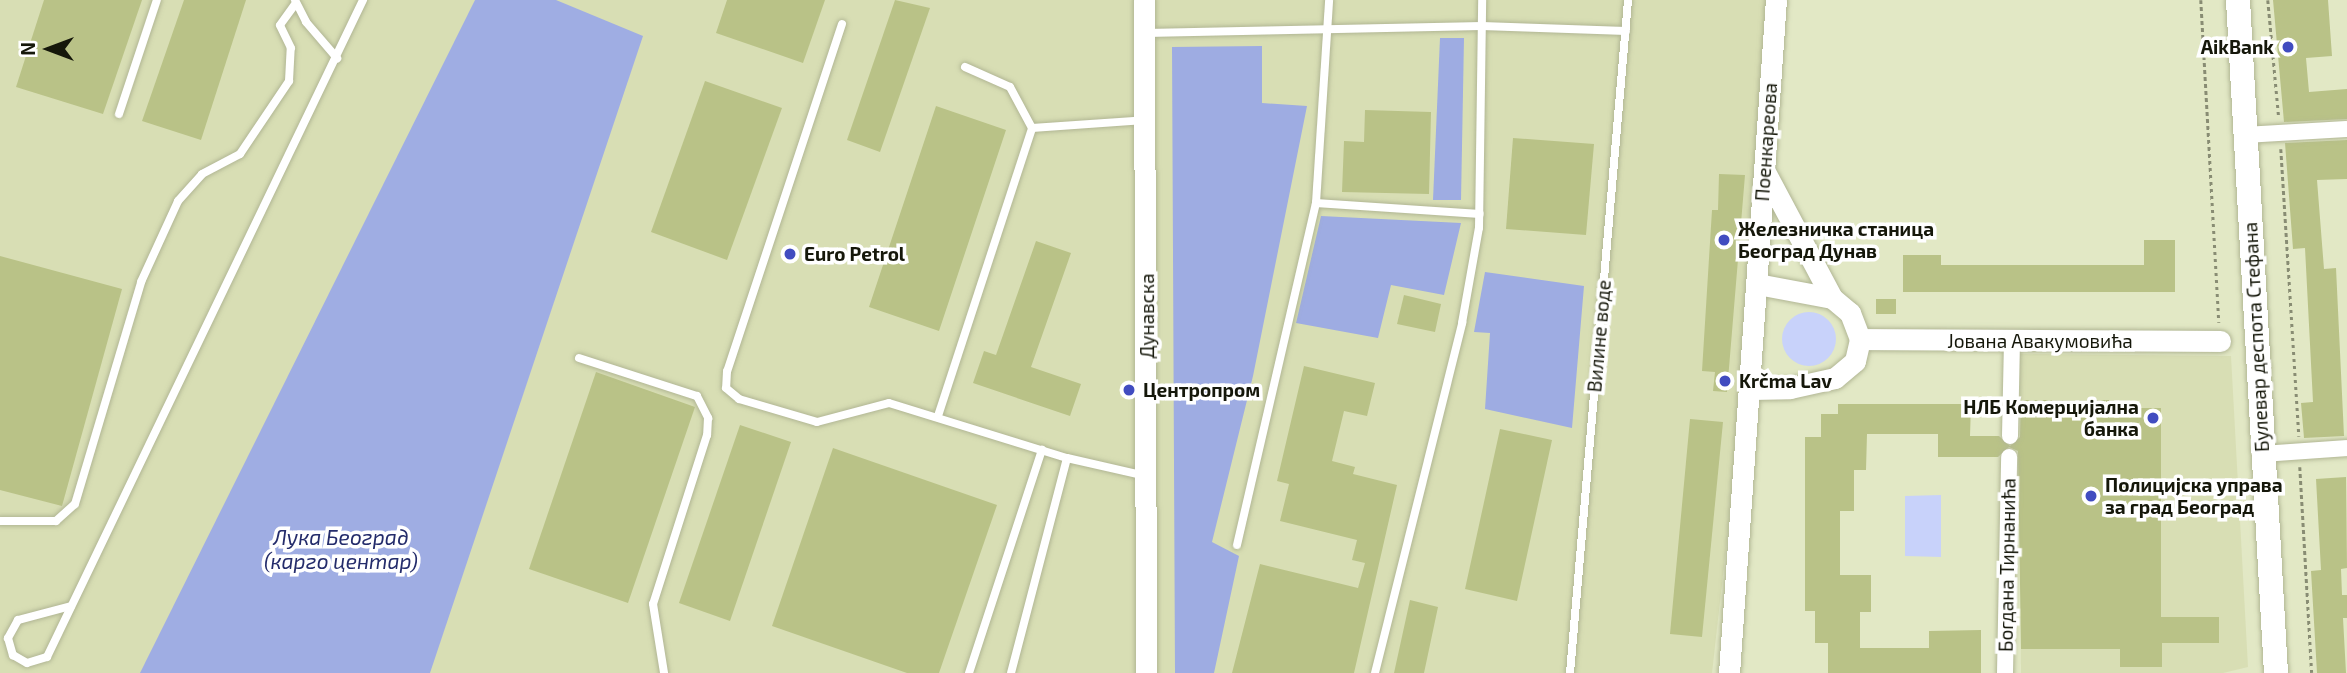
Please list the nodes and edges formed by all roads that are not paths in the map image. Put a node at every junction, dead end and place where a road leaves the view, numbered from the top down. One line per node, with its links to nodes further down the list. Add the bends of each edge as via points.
1 (158, 0): 17 (lane)
2 (363, 0): 15 (lane)
3 (1144, 0): 14 (street, Дунавска)
4 (1329, 0): 12 (lane)
5 (1482, 0): 11 (lane)
6 (1628, 0): 13 (lane, Вилине воде)
7 (1776, 0): 22 (street, Поенкареова)
8 (2238, 0): 21 (main road, Булевар деспота Стефана)
9 (295, 2): 15 (lane); 40 (lane, via 280,25 291,48 289,81 240,154 202,174 183,194 141,282 75,504 56,521)
10 (842, 24): 32 (lane, via 727,370 726,388 739,399 817,422 889,403)
11 (1482, 26): 12 (lane); 13 (lane); 24 (lane)
12 (1328, 29): 14 (lane); 23 (lane)
13 (1626, 31): 48 (lane, Вилине воде)
14 (1145, 33): 18 (street, Дунавска)
15 (337, 58): 42 (lane)
16 (965, 67): 19 (lane, via 1010,87)
17 (119, 114)
18 (1146, 120): 19 (lane); 39 (street, Дунавска)
19 (1032, 128): 32 (lane)
20 (2347, 129): 21 (street)
21 (2244, 135): 36 (main road, Булевар деспота Стефана)
22 (1764, 170): 25 (street, Поенкареова); 26 (street)
23 (1316, 203): 24 (lane); 41 (lane)
24 (1480, 214): 47 (lane, via 1462,323)
25 (1757, 284): 26 (street); 31 (street, Поенкареова)
26 (1832, 298): 28 (street, via 1850,313)
27 (2220, 336): 29 (street, Јована Авакумовића)
28 (1860, 339): 29 (street, Јована Авакумовића); 31 (street, via 1855,361 1835,378 1799,387)
29 (2012, 341): 33 (street)
30 (579, 359): 43 (lane, via 697,396 708,418 707,435 653,604)
31 (1751, 389): 49 (street, Поенкареова)
32 (938, 416): 35 (lane)
33 (2010, 436)
34 (2347, 448): 36 (street)
35 (1042, 450): 38 (lane); 44 (lane)
36 (2263, 454): 51 (main road, Булевар деспота Стефана)
37 (2009, 457): 50 (street, Богдана Тирнанића)
38 (1068, 458): 39 (lane); 45 (lane)
39 (1149, 476): 46 (street, Дунавска)
40 (0, 521)
41 (1237, 545)
42 (71, 606): 42 (lane, via 47,657 27,663 13,655 8,638 18,620)
43 (664, 673)
44 (968, 673)
45 (1012, 673)
46 (1146, 673)
47 (1376, 673)
48 (1570, 673)
49 (1729, 673)
50 (2005, 673)
51 (2276, 673)

